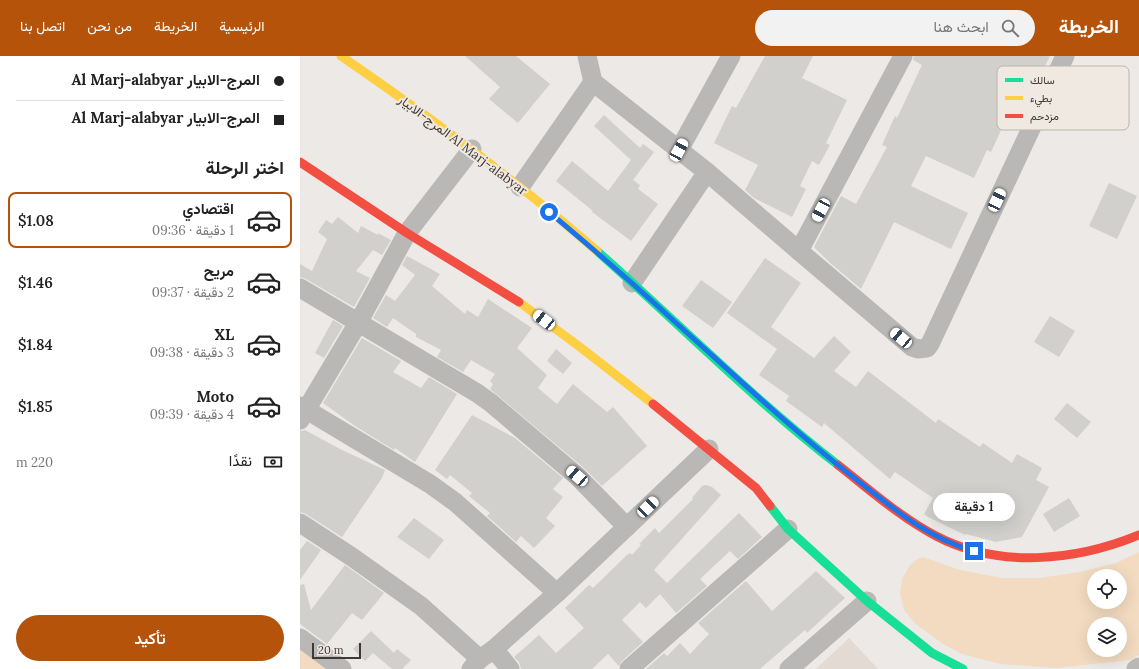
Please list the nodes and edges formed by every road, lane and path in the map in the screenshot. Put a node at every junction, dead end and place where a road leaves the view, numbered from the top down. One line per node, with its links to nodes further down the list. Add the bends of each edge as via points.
1 (340, 56): 9 (main road, المرج-الابيار Al Marj-alabyar)
2 (587, 56): 7 (street)
3 (731, 56): 10 (street)
4 (903, 56): 15 (street)
5 (1065, 56): 6 (street)
6 (1060, 66)
7 (593, 82): 10 (street); 13 (street)
8 (1030, 130): 15 (street, via 927,348 918,350 912,347)
9 (472, 149): 13 (main road, المرج-الابيار Al Marj-alabyar); 14 (street)
10 (679, 150): 12 (street)
11 (300, 162): 14 (main road)
12 (707, 172): 15 (street); 16 (street)
13 (520, 187): 16 (main road, المرج-الابيار Al Marj-alabyar)
14 (407, 233): 18 (street); 20 (main road, via 525,306)
15 (799, 251)
16 (632, 283): 24 (main road, المرج-الابيار Al Marj-alabyar, via 806,440 897,512 931,533 966,549 1019,557 1073,554 1098,549)
17 (300, 288): 18 (street)
18 (358, 323): 19 (street); 22 (street, via 491,402 577,476)
19 (302, 412): 25 (street, via 430,484 455,502)
20 (709, 449): 22 (street); 23 (main road, via 756,488)
21 (300, 523): 28 (street, via 421,606)
22 (627, 527): 25 (street)
23 (788, 530): 26 (main road); 32 (street)
24 (1139, 535)
25 (557, 593): 28 (street)
26 (867, 600): 33 (street); 34 (main road, via 932,653)
27 (300, 638): 30 (street)
28 (482, 659): 31 (street)
29 (1139, 667): 35 (street)
30 (342, 669)
31 (510, 669)
32 (629, 669)
33 (789, 669)
34 (963, 669)
35 (1136, 669)

